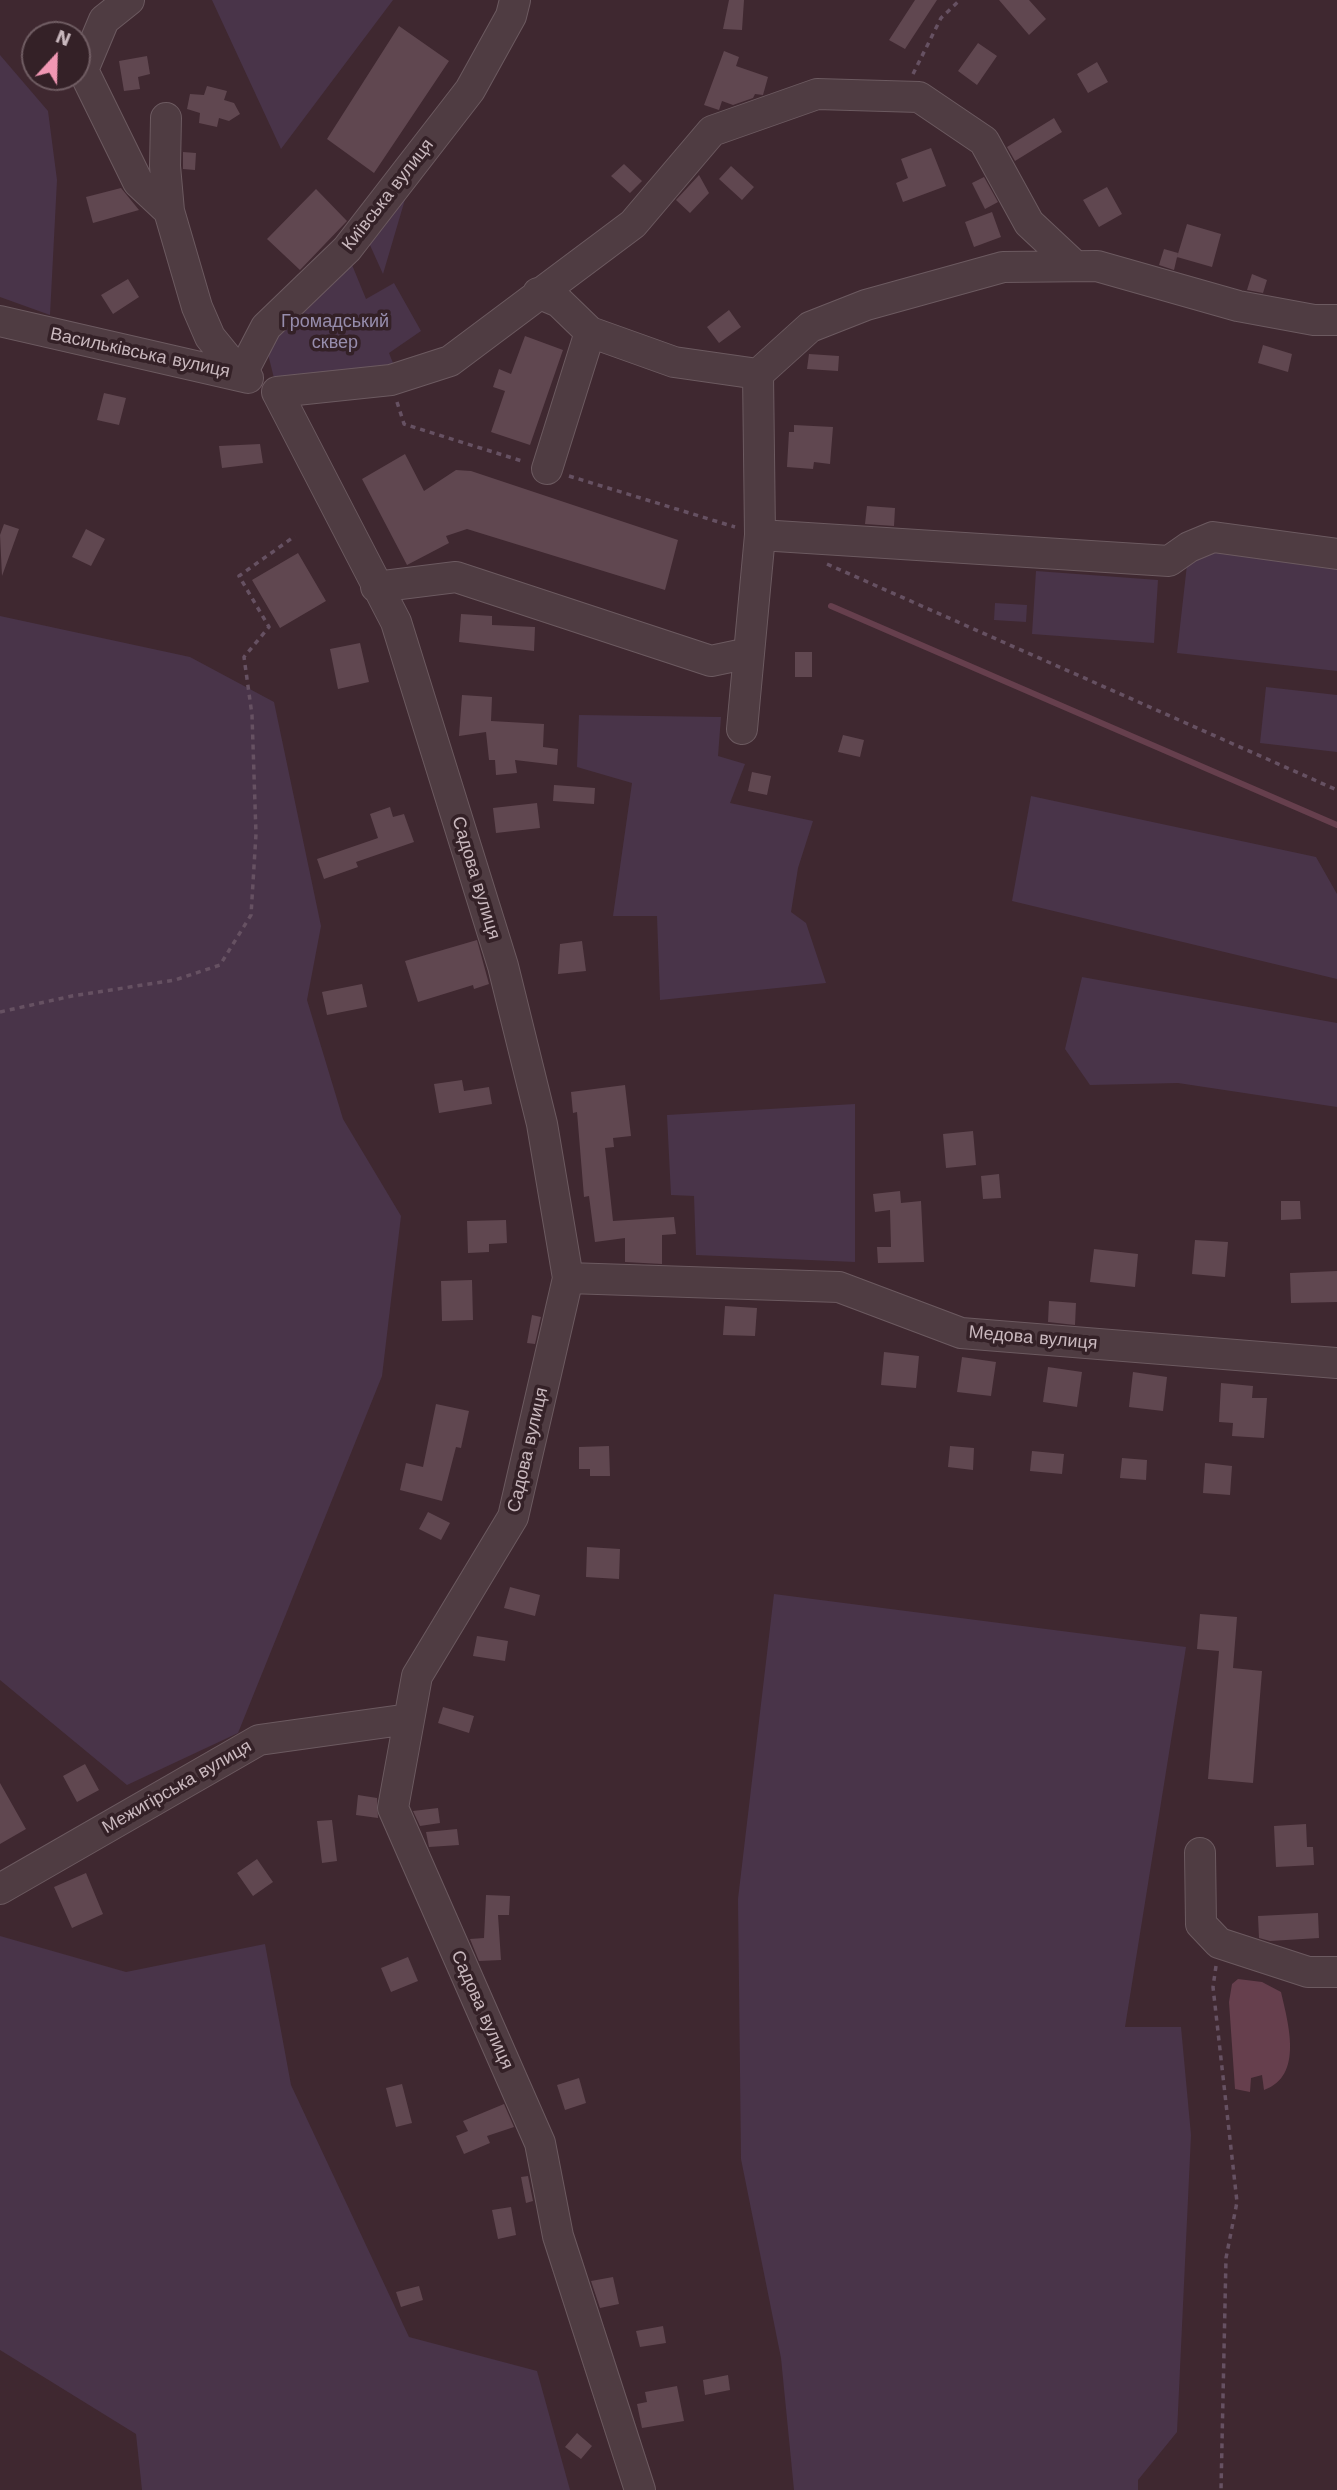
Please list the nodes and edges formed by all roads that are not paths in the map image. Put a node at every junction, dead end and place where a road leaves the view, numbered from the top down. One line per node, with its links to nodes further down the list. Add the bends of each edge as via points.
1 (129, 0): 4 (street, via 104,20 83,70 138,182)
2 (515, 0): 11 (street, Київська вулиця, via 511,16 470,90 346,249 266,327)
3 (166, 118): 4 (street)
4 (169, 211): 11 (street, via 210,337)
5 (1075, 266): 6 (street, via 1029,223 984,141 919,97 817,94 712,131 633,224); 7 (street, via 1097,266 1238,306); 10 (street, via 1003,267 866,305 810,327)
6 (538, 293): 9 (street, via 559,302); 12 (street, via 450,361 391,380)
7 (1337, 320)
8 (0, 321): 11 (street, Васильківська вулиця)
9 (590, 332): 10 (street, via 674,362); 13 (street)
10 (758, 374): 14 (street)
11 (241, 375): 12 (street, Васильківська вулиця)
12 (276, 392): 16 (street, Садова вулиця)
13 (547, 469)
14 (761, 535): 15 (street, via 1169,561 1213,537); 17 (street)
15 (1337, 554)
16 (376, 587): 17 (street, via 456,577 711,661); 19 (street, Садова вулиця, via 396,622 503,966 542,1124)
17 (749, 653): 18 (street)
18 (742, 729)
19 (568, 1278): 20 (street, Медова вулиця, via 839,1287 961,1332); 21 (street, Садова вулиця, via 513,1517 417,1676)
20 (1337, 1363)
21 (409, 1719): 23 (street, Межигірська вулиця, via 259,1741); 25 (street, Садова вулиця, via 393,1808 540,2143 558,2236)
22 (1200, 1853): 24 (street, via 1201,1924 1219,1943 1308,1972)
23 (0, 1889)
24 (1337, 1972)
25 (640, 2490)

